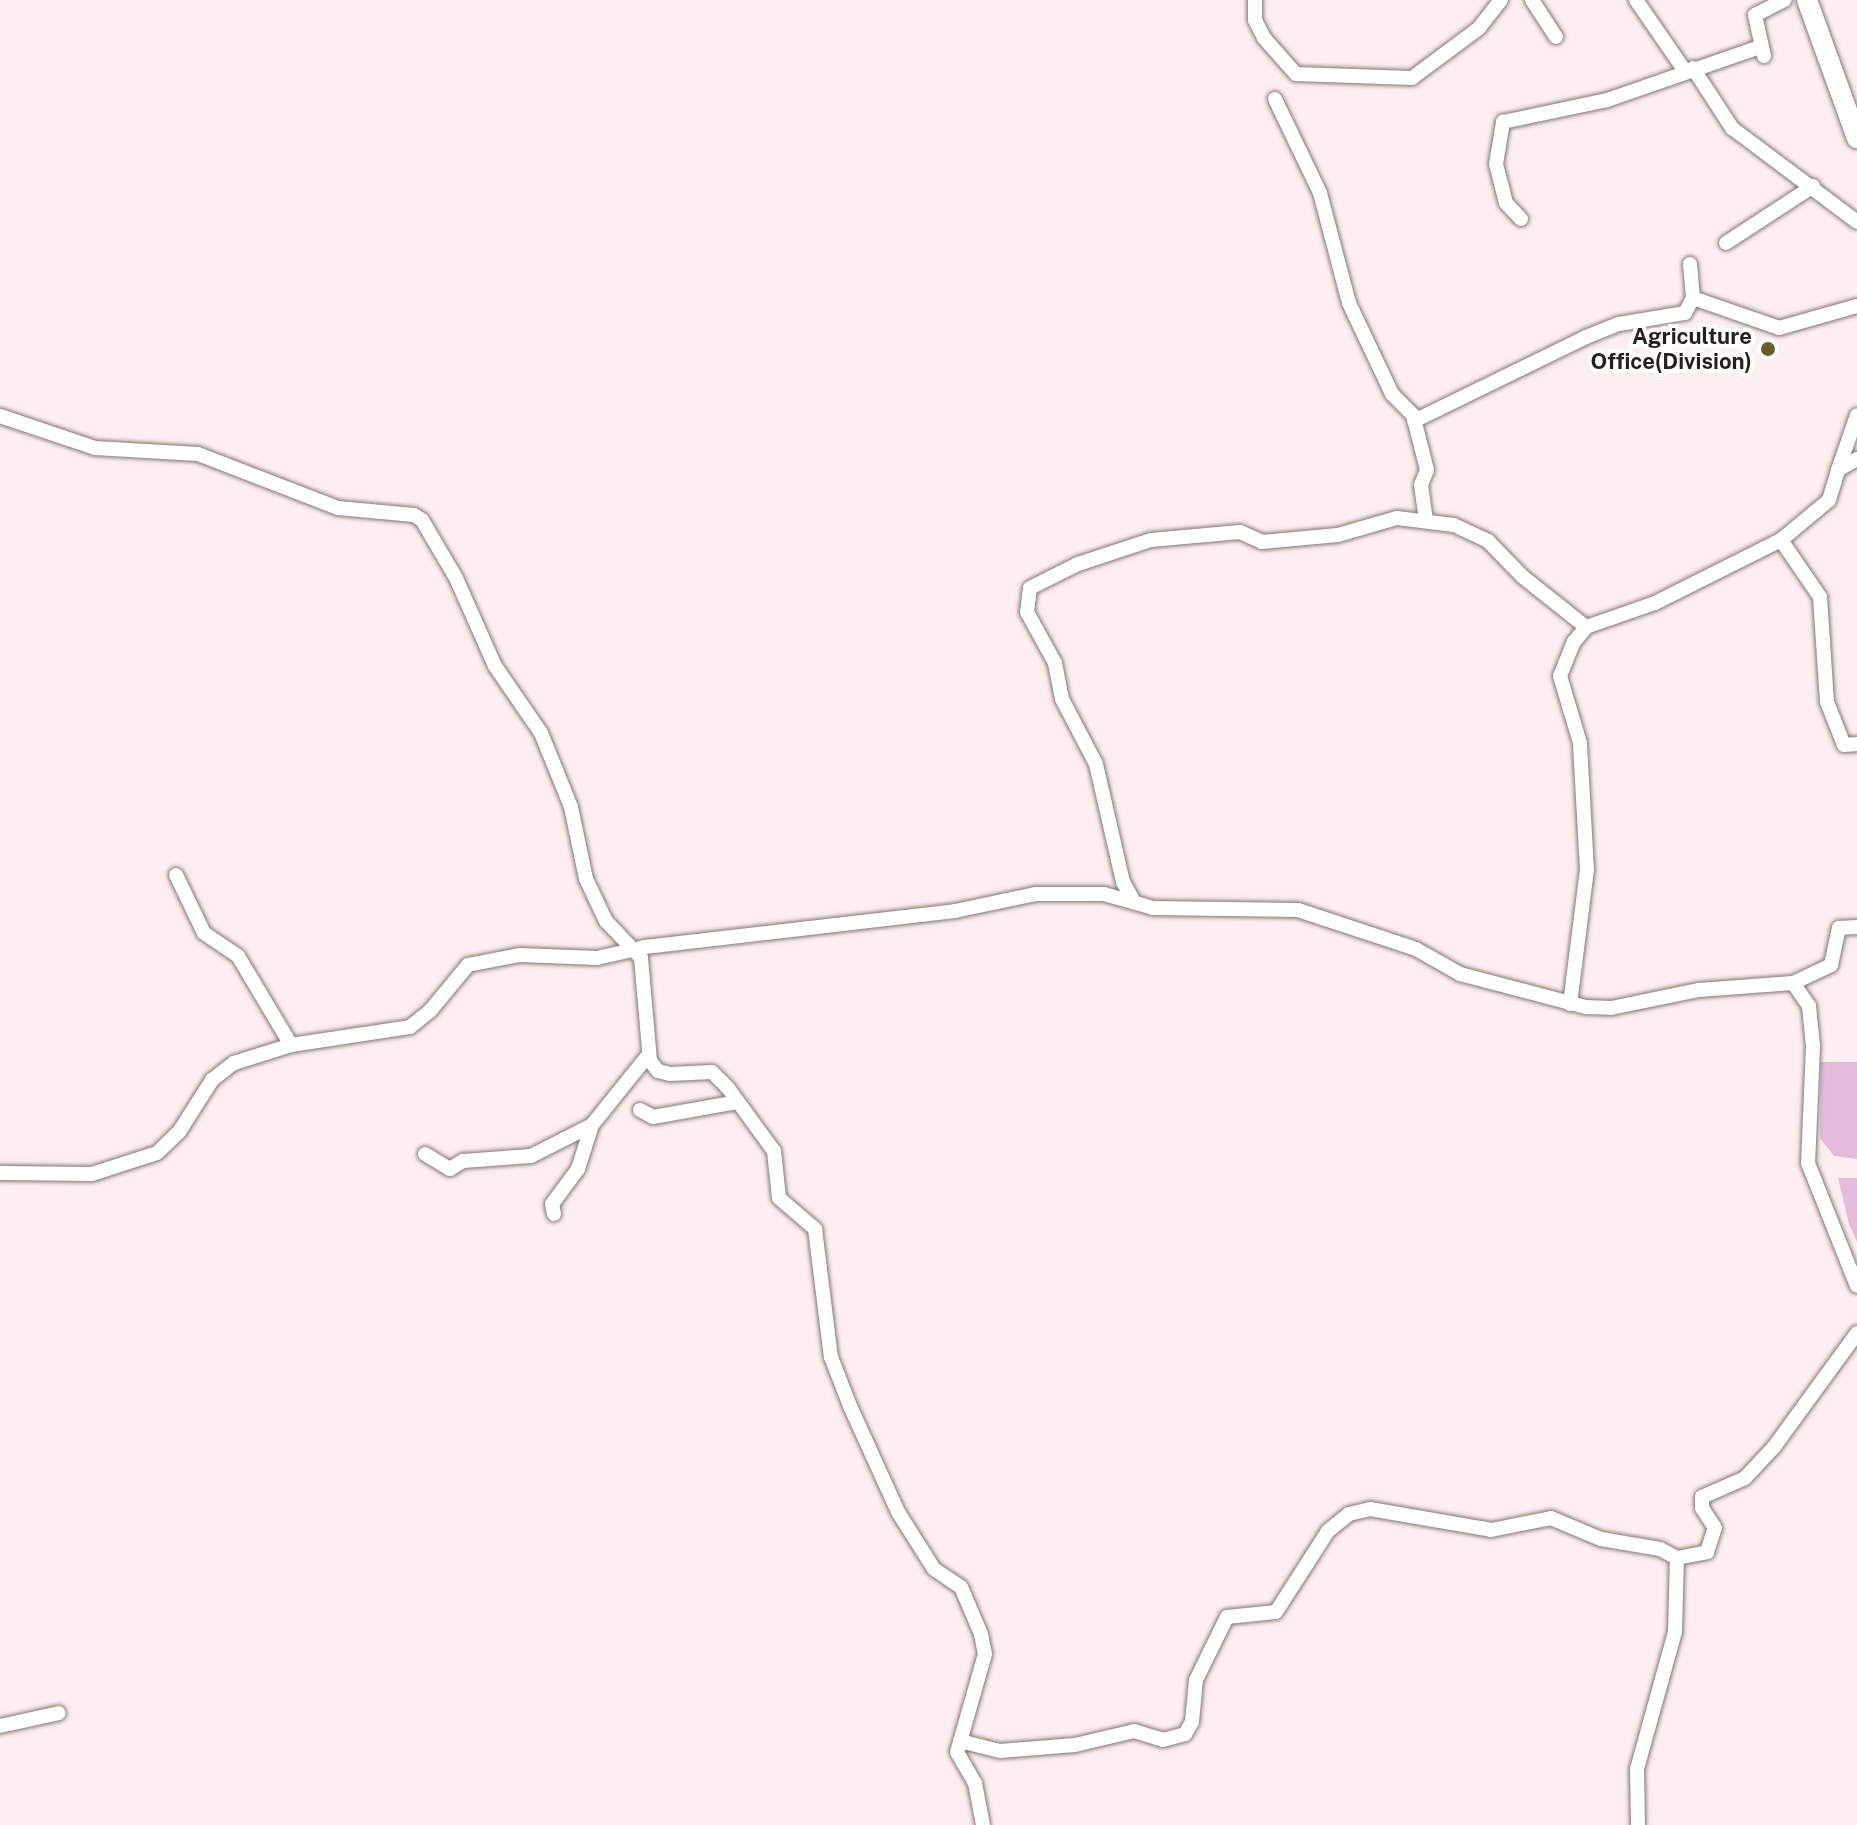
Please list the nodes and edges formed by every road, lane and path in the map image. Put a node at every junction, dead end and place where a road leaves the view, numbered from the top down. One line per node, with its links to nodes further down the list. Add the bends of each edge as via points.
1 (1255, 0): 2 (street, via 1255,20 1264,38 1296,74 1412,78 1479,28)
2 (1501, 0)
3 (1532, 0): 7 (street)
4 (1636, 0): 8 (street)
5 (1784, 0): 8 (street, via 1755,15 1762,52)
6 (1807, 0): 10 (highway)
7 (1556, 37)
8 (1689, 70): 11 (street, via 1732,128); 12 (street, via 1607,100 1503,122 1496,164 1506,203)
9 (1275, 99): 20 (street, via 1320,193 1349,303 1392,394)
10 (1857, 138)
11 (1813, 186): 13 (street); 14 (street)
12 (1521, 219)
13 (1857, 222)
14 (1726, 243)
15 (1690, 264): 16 (street)
16 (1693, 298): 17 (street, via 1779,328); 20 (street, via 1685,313 1619,324 1586,337)
17 (1857, 306)
18 (1857, 415): 22 (street)
19 (0, 416): 30 (street, via 95,448 198,454 338,508 422,520 456,578 495,666 541,733 574,816 586,879 606,921)
20 (1414, 421): 23 (street, via 1427,470 1421,485)
21 (1857, 459): 22 (street)
22 (1838, 470): 24 (street, via 1829,500)
23 (1426, 521): 25 (street, via 1454,525 1488,541); 28 (street, via 1397,518 1338,535 1262,542 1240,532 1151,540 1078,564 1030,588 1027,612 1055,663 1062,699 1096,764 1123,882)
24 (1781, 540): 25 (street, via 1655,603); 26 (street, via 1820,597 1827,702 1844,745)
25 (1586, 627): 32 (street, via 1560,676 1580,743 1587,805 1587,870)
26 (1857, 744)
27 (176, 875): 33 (street, via 204,933 238,956)
28 (1133, 900): 30 (street, via 1104,894 1036,894 955,911); 32 (street, via 1153,908 1298,910 1416,949 1460,974)
29 (1857, 927): 31 (street, via 1839,928 1831,965)
30 (631, 950): 33 (street, via 597,958 520,955 468,965 410,1027); 34 (street, via 641,958)
31 (1793, 983): 32 (street, via 1699,990 1611,1008); 41 (street, via 1809,1006 1813,1046 1808,1163)
32 (1570, 1004)
33 (291, 1045): 39 (street, via 234,1063 212,1080 179,1132 157,1153 92,1174)
34 (649, 1054): 35 (street, via 658,1071 712,1072); 37 (street)
35 (737, 1102): 36 (street, via 653,1117); 46 (street, via 774,1151 779,1198 815,1229 831,1357 898,1512 934,1569 961,1587 981,1634 985,1654)
36 (640, 1110)
37 (592, 1125): 38 (street, via 531,1156 463,1161 443,1169); 40 (street, via 578,1169 552,1204)
38 (425, 1154)
39 (0, 1173)
40 (554, 1214)
41 (1857, 1286)
42 (1857, 1333): 43 (street, via 1755,1468 1702,1497 1702,1508 1715,1528 1707,1552)
43 (1677, 1558): 46 (street, via 1660,1549 1601,1539 1551,1518 1491,1530 1370,1509 1349,1514 1328,1531 1276,1612 1227,1617 1196,1680 1192,1722 1185,1734 1163,1740 1134,1731 1075,1745 1000,1751); 48 (street, via 1675,1632 1637,1769)
44 (59, 1713): 45 (street)
45 (0, 1726)
46 (960, 1741): 47 (street, via 957,1752 975,1783)
47 (983, 1825)
48 (1638, 1825)

